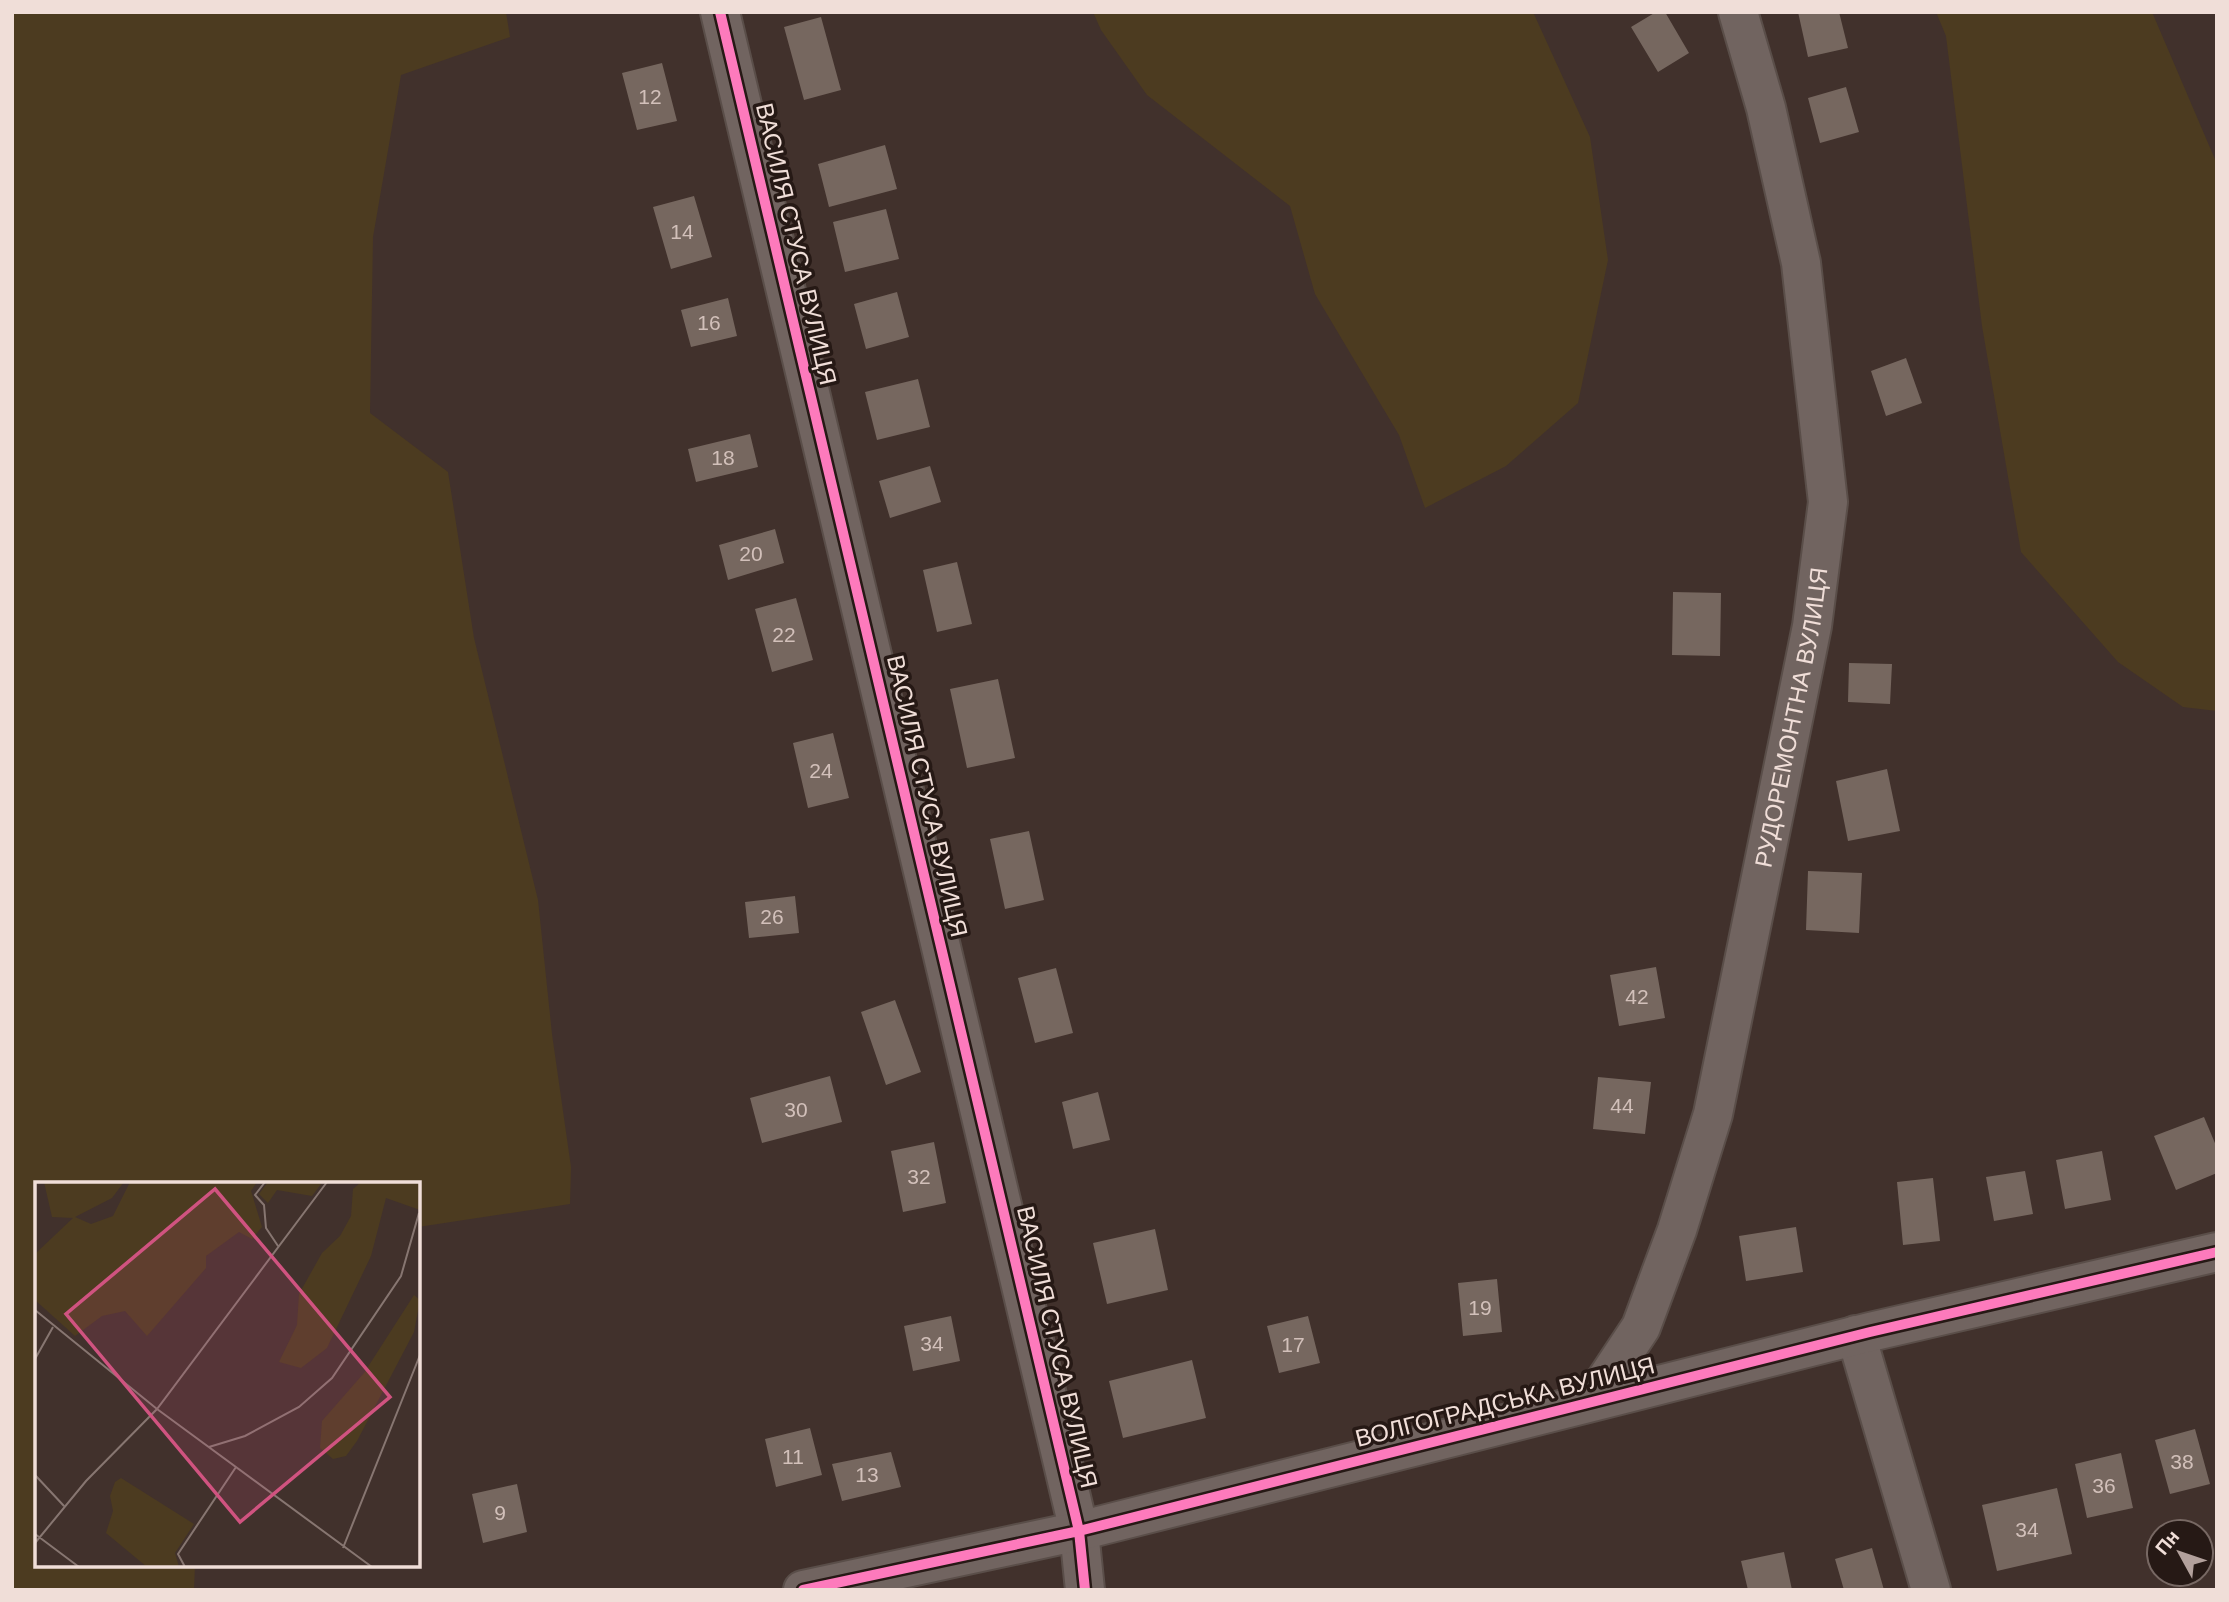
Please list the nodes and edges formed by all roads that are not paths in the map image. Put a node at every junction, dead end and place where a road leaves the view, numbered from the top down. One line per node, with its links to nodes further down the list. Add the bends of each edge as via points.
1 (720, 12): 6 (street, ВАСИЛЯ СТУСА ВУЛИЦЯ)
2 (1738, 12): 5 (street, РУДОРЕМОНТНА ВУЛИЦЯ, via 1766,108 1801,263 1828,502 1812,626 1713,1114 1641,1327)
3 (2217, 1252): 4 (street, ВОЛГОГРАДСЬКА ВУЛИЦЯ)
4 (1856, 1335): 5 (street, ВОЛГОГРАДСЬКА ВУЛИЦЯ); 9 (street)
5 (1592, 1401): 6 (street, ВОЛГОГРАДСЬКА ВУЛИЦЯ)
6 (1079, 1531): 7 (street, ВОЛГОГРАДСЬКА ВУЛИЦЯ); 8 (street, ВАСИЛЯ СТУСА ВУЛИЦЯ)
7 (803, 1590)
8 (1085, 1590)
9 (1931, 1590)

